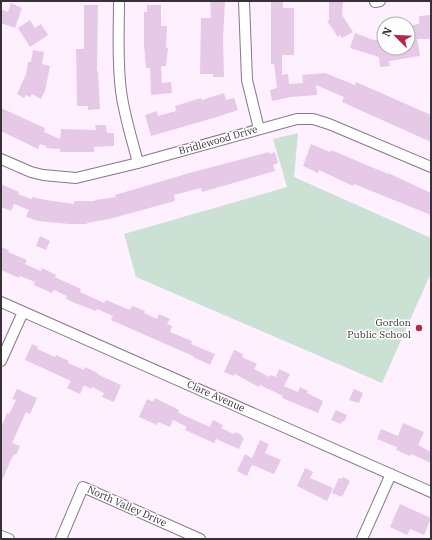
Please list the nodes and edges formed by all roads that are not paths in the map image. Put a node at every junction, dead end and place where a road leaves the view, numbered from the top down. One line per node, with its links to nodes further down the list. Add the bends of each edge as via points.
1 (119, 1): 5 (street, via 121,91)
2 (244, 1): 3 (street, via 247,80)
3 (259, 129): 5 (street, Bridlewood Drive); 6 (street, Bridlewood Drive, via 297,119 313,120 329,124)
4 (1, 159): 5 (street, Bridlewood Drive, via 31,172 71,178)
5 (138, 163)
6 (431, 167)
7 (1, 302): 8 (street, Clare Avenue)
8 (23, 312): 9 (street); 10 (street, Clare Avenue)
9 (1, 361)
10 (391, 474): 11 (street, Clare Avenue); 16 (street)
11 (431, 492)
12 (1, 536): 13 (street)
13 (9, 539)
14 (61, 539): 15 (street, North Valley Drive, via 83,487)
15 (200, 539)
16 (362, 539)

